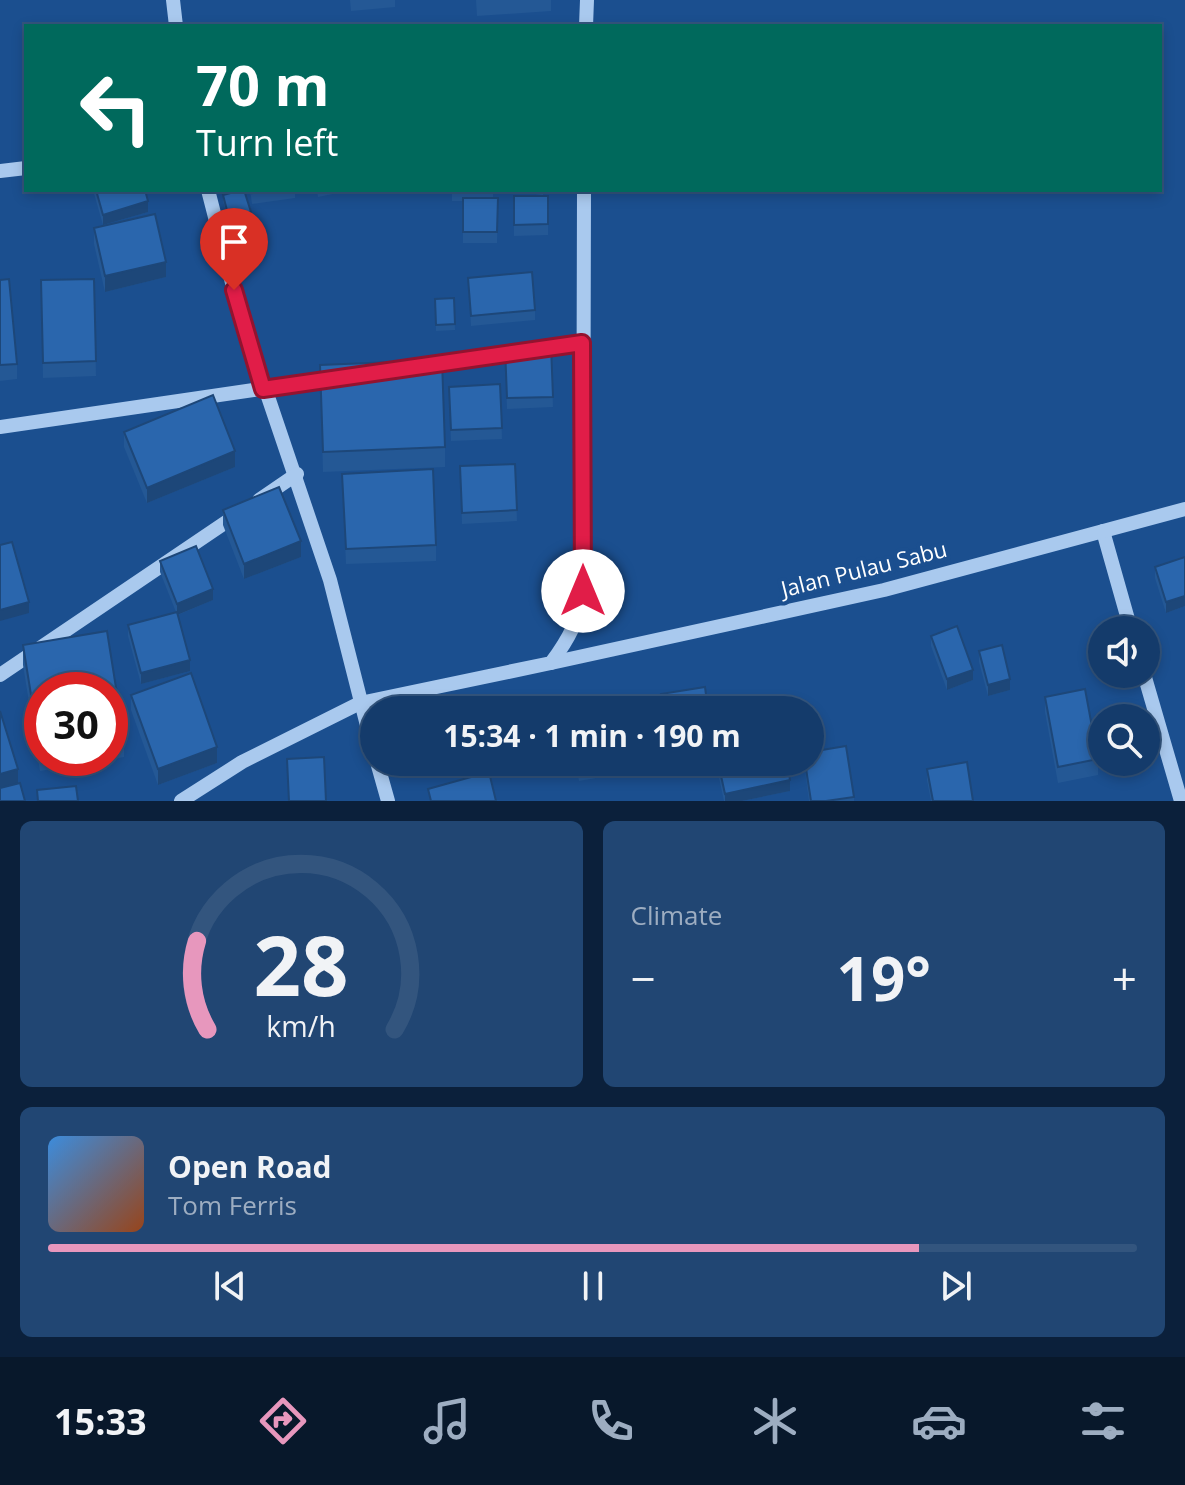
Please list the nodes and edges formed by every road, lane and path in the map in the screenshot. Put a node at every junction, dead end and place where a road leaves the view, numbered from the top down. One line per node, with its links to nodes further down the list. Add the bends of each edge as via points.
1 (173, 0): 3 (street)
2 (587, 0): 4 (street)
3 (176, 24)
4 (582, 24)
5 (24, 168): 6 (street)
6 (0, 171)
7 (209, 192): 12 (street)
8 (584, 192): 9 (street)
9 (582, 343): 10 (street); 18 (street, via 583,591 569,637)
10 (415, 367)
11 (355, 376): 12 (street)
12 (263, 389): 13 (street); 14 (street)
13 (0, 427)
14 (297, 474): 19 (street); 22 (street)
15 (1185, 509): 16 (street, Jalan Pulau Sabu)
16 (1103, 531): 17 (street); 18 (street, Jalan Pulau Sabu, via 884,590)
17 (1127, 616)
18 (551, 663): 21 (street, Jalan Pulau Sabu)
19 (0, 675)
20 (1148, 688): 26 (street)
21 (393, 696)
22 (360, 703): 24 (street, Jalan Pulau Sabu, via 242,762)
23 (381, 776): 25 (street)
24 (181, 801)
25 (388, 801)
26 (1181, 801)

